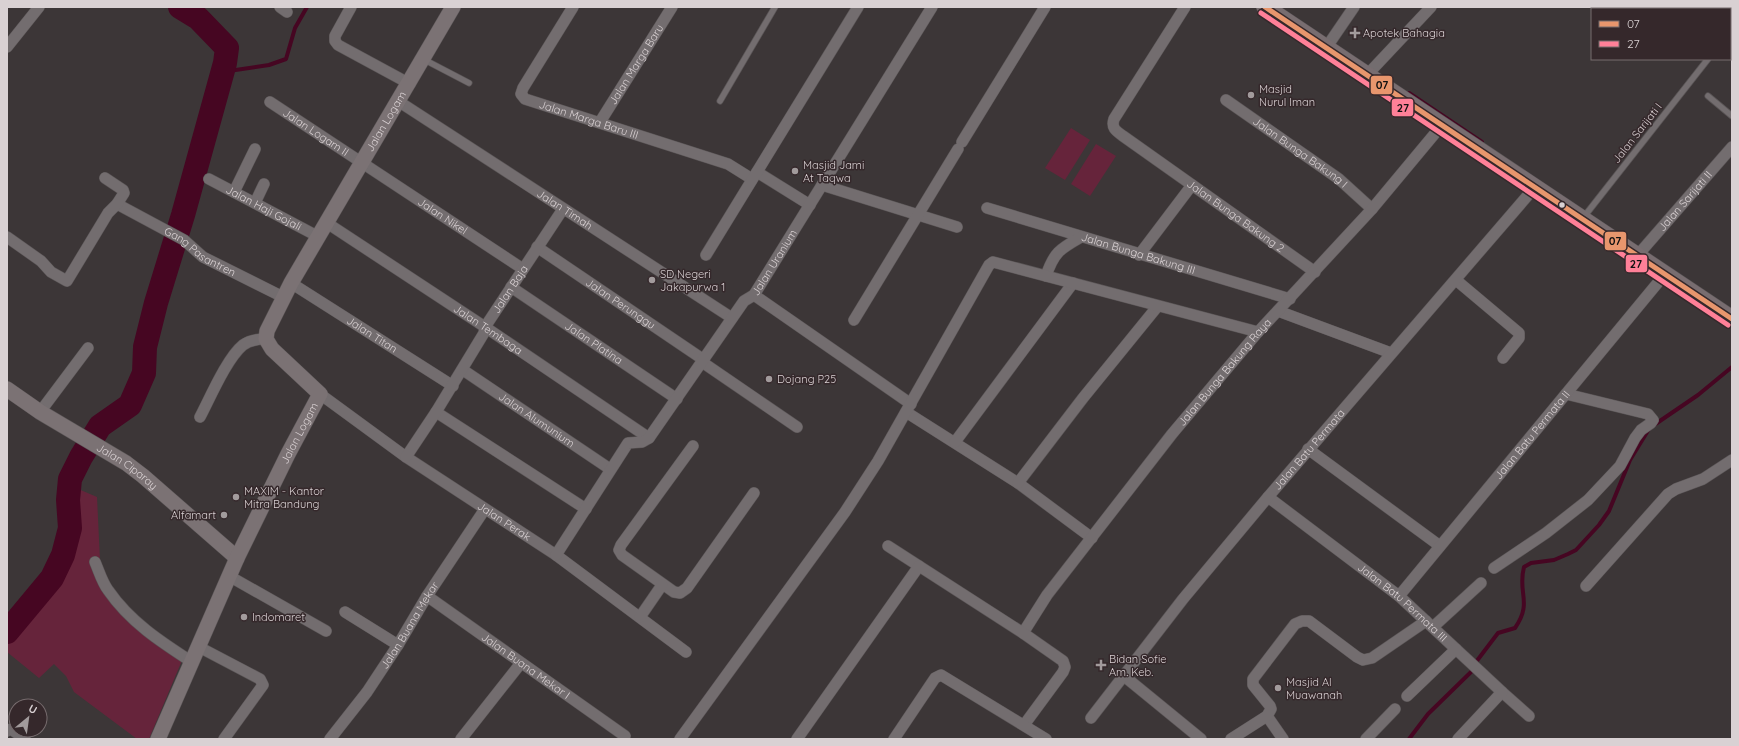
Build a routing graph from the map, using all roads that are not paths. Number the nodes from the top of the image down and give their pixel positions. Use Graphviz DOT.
graph roads {
  1 [pos="39,7"];
  2 [pos="351,7"];
  3 [pos="453,7"];
  4 [pos="573,7"];
  5 [pos="672,7"];
  6 [pos="775,7"];
  7 [pos="858,7"];
  8 [pos="932,7"];
  9 [pos="1045,7"];
  10 [pos="1185,7"];
  11 [pos="1354,7"];
  12 [pos="1431,7"];
  13 [pos="1267,8"];
  14 [pos="7,47"];
  15 [pos="1326,48"];
  16 [pos="423,59"];
  17 [pos="1707,60"];
  18 [pos="1367,75"];
  19 [pos="469,83"];
  20 [pos="410,84"];
  21 [pos="1708,96"];
  22 [pos="1226,100"];
  23 [pos="398,101"];
  24 [pos="720,101"];
  25 [pos="270,102"];
  26 [pos="1732,116"];
  27 [pos="600,122"];
  28 [pos="1442,126"];
  29 [pos="1732,147"];
  30 [pos="256,149"];
  31 [pos="362,163"];
  32 [pos="755,176"];
  33 [pos="104,178"];
  34 [pos="209,179"];
  35 [pos="264,184"];
  36 [pos="822,185"];
  37 [pos="1192,186"];
  38 [pos="1535,187"];
  39 [pos="234,192"];
  40 [pos="255,203"];
  41 [pos="117,204"];
  42 [pos="810,205"];
  43 [pos="987,208"];
  44 [pos="563,209"];
  45 [pos="1372,209"];
  46 [pos="918,215"];
  47 [pos="1582,219"];
  48 [pos="327,223"];
  49 [pos="957,227"];
  50 [pos="7,237"];
  51 [pos="1081,237"];
  52 [pos="318,238"];
  53 [pos="537,248"];
  54 [pos="1139,255"];
  55 [pos="706,256"];
  56 [pos="1638,256"];
  57 [pos="523,269"];
  58 [pos="1315,272"];
  59 [pos="1665,274"];
  60 [pos="1046,276"];
  61 [pos="1456,280"];
  62 [pos="291,283"];
  63 [pos="1073,283"];
  64 [pos="511,288"];
  65 [pos="754,295"];
  66 [pos="283,298"];
  67 [pos="1290,299"];
  68 [pos="1157,307"];
  69 [pos="1278,312"];
  70 [pos="732,318"];
  71 [pos="1732,319"];
  72 [pos="854,320"];
  73 [pos="485,327"];
  74 [pos="1258,332"];
  75 [pos="266,339"];
  76 [pos="88,348"];
  77 [pos="1391,353"];
  78 [pos="1503,358"];
  79 [pos="703,361"];
  80 [pos="463,370"];
  81 [pos="453,386"];
  82 [pos="7,389"];
  83 [pos="320,394"];
  84 [pos="1566,394"];
  85 [pos="676,399"];
  86 [pos="908,408"];
  87 [pos="40,412"];
  88 [pos="436,412"];
  89 [pos="200,417"];
  90 [pos="797,427"];
  91 [pos="637,430"];
  92 [pos="649,438"];
  93 [pos="954,442"];
  94 [pos="628,443"];
  95 [pos="693,446"];
  96 [pos="1308,449"];
  97 [pos="406,457"];
  98 [pos="1732,460"];
  99 [pos="610,469"];
  100 [pos="1018,483"];
  101 [pos="754,493"];
  102 [pos="1268,497"];
  103 [pos="485,509"];
  104 [pos="586,509"];
  105 [pos="1092,538"];
  106 [pos="888,546"];
  107 [pos="1440,546"];
  108 [pos="556,555"];
  109 [pos="237,558"];
  110 [pos="95,562"];
  111 [pos="919,566"];
  112 [pos="1494,568"];
  113 [pos="230,576"];
  114 [pos="1481,583"];
  115 [pos="662,585"];
  116 [pos="1586,586"];
  117 [pos="427,596"];
  118 [pos="1399,596"];
  119 [pos="345,612"];
  120 [pos="640,617"];
  121 [pos="1429,624"];
  122 [pos="326,631"];
  123 [pos="1023,633"];
  124 [pos="398,645"];
  125 [pos="199,647"];
  126 [pos="1456,649"];
  127 [pos="686,652"];
  128 [pos="192,662"];
  129 [pos="521,663"];
  130 [pos="1124,676"];
  131 [pos="1502,692"];
  132 [pos="1406,696"];
  133 [pos="1395,709"];
  134 [pos="1267,716"];
  135 [pos="1529,716"];
  136 [pos="1091,718"];
  137 [pos="1024,725"];
  138 [pos="7,731"];
  139 [pos="625,736"];
  140 [pos="25,739"];
  141 [pos="158,739"];
  142 [pos="224,739"];
  143 [pos="330,739"];
  144 [pos="461,739"];
  145 [pos="680,739"];
  146 [pos="797,739"];
  147 [pos="894,739"];
  148 [pos="1046,739"];
  149 [pos="1201,739"];
  150 [pos="1232,739"];
  151 [pos="1283,739"];
  152 [pos="1366,739"];
  153 [pos="1458,739"];
  1 -- 14 [label="street"];
  2 -- 20 [label="street"];
  3 -- 16 [label="street, Jalan Logam"];
  4 -- 27 [label="street, Jalan Marga Baru III"];
  5 -- 27 [label="street, Jalan Marga Baru"];
  6 -- 24 [label="lane"];
  7 -- 32 [label="street"];
  8 -- 36 [label="street, Jalan Uranium"];
  9 -- 46 [label="street"];
  10 -- 37 [label="street, Jalan Bunga Bakung 2"];
  11 -- 15 [label="street"];
  12 -- 18 [label="street"];
  13 -- 15 [label="main road"];
  15 -- 18 [label="main road"];
  16 -- 19 [label="lane"];
  16 -- 20 [label="street, Jalan Logam"];
  17 -- 47 [label="lane, Jalan Sarijati I"];
  18 -- 28 [label="main road"];
  20 -- 23 [label="street, Jalan Logam"];
  21 -- 26 [label="lane"];
  22 -- 45 [label="street, Jalan Bunga Bakung I"];
  23 -- 31 [label="street, Jalan Logam"];
  23 -- 44 [label="street, Jalan Timah"];
  25 -- 31 [label="street, Jalan Logam II"];
  27 -- 32 [label="street, Jalan Marga Baru III"];
  28 -- 38 [label="main road"];
  28 -- 45 [label="street, Jalan Bunga Bakung Raya"];
  29 -- 56 [label="street, Jalan Sarijati II"];
  30 -- 39 [label="street"];
  31 -- 48 [label="street, Jalan Logam"];
  31 -- 57 [label="street, Jalan Nikel"];
  32 -- 42 [label="street, Jalan Marga Baru III"];
  32 -- 55 [label="street"];
  33 -- 41 [label="street"];
  34 -- 39 [label="street, Jalan Haji Gojali"];
  35 -- 40 [label="street"];
  36 -- 42 [label="street, Jalan Uranium"];
  36 -- 46 [label="street"];
  37 -- 54 [label="street"];
  37 -- 58 [label="street, Jalan Bunga Bakung 2"];
  38 -- 47 [label="main road"];
  38 -- 61 [label="street, Jalan Batu Permata"];
  39 -- 40 [label="street, Jalan Haji Gojali"];
  40 -- 52 [label="street, Jalan Haji Gojali"];
  41 -- 50 [label="street"];
  41 -- 66 [label="street, Gang Pasantren"];
  42 -- 65 [label="street, Jalan Uranium"];
  43 -- 51 [label="street, Jalan Bunga Bakung III"];
  44 -- 53 [label="street, Jalan Baja"];
  44 -- 70 [label="street, Jalan Timah"];
  45 -- 58 [label="street, Jalan Bunga Bakung Raya"];
  46 -- 49 [label="street"];
  46 -- 72 [label="street"];
  47 -- 56 [label="main road"];
  48 -- 52 [label="street, Jalan Logam"];
  48 -- 73 [label="street, Jalan Tembaga"];
  51 -- 54 [label="street, Jalan Bunga Bakung III"];
  51 -- 60 [label="street"];
  52 -- 62 [label="street, Jalan Logam"];
  53 -- 57 [label="street, Jalan Baja"];
  53 -- 79 [label="street, Jalan Perunggu"];
  54 -- 67 [label="street, Jalan Bunga Bakung III"];
  56 -- 59 [label="main road"];
  57 -- 64 [label="street, Jalan Baja"];
  58 -- 67 [label="street, Jalan Bunga Bakung Raya"];
  59 -- 71 [label="main road"];
  59 -- 84 [label="street, Jalan Batu Permata II"];
  60 -- 63 [label="street"];
  60 -- 86 [label="street"];
  61 -- 77 [label="street, Jalan Batu Permata"];
  61 -- 78 [label="street"];
  62 -- 66 [label="street, Jalan Logam"];
  62 -- 81 [label="street, Jalan Titan"];
  63 -- 68 [label="street"];
  63 -- 93 [label="street"];
  64 -- 73 [label="street, Jalan Baja"];
  64 -- 85 [label="street, Jalan Platina"];
  65 -- 70 [label="street, Jalan Uranium"];
  65 -- 86 [label="street"];
  66 -- 75 [label="street, Jalan Logam"];
  67 -- 69 [label="street, Jalan Bunga Bakung Raya"];
  68 -- 74 [label="street"];
  68 -- 100 [label="street"];
  69 -- 74 [label="street, Jalan Bunga Bakung Raya"];
  69 -- 77 [label="street"];
  70 -- 79 [label="street, Jalan Uranium"];
  73 -- 80 [label="street, Jalan Baja"];
  73 -- 91 [label="street, Jalan Tembaga"];
  74 -- 105 [label="street, Jalan Bunga Bakung Raya"];
  75 -- 83 [label="street, Jalan Logam"];
  75 -- 89 [label="street"];
  76 -- 87 [label="street"];
  77 -- 96 [label="street, Jalan Batu Permata"];
  79 -- 85 [label="street, Jalan Uranium"];
  79 -- 90 [label="street, Jalan Perunggu"];
  80 -- 81 [label="street, Jalan Baja"];
  80 -- 99 [label="street, Jalan Alumunium"];
  81 -- 88 [label="street, Jalan Baja"];
  82 -- 87 [label="street, Jalan Ciparay"];
  83 -- 97 [label="street, Jalan Perak"];
  83 -- 109 [label="street, Jalan Logam"];
  84 -- 107 [label="street, Jalan Batu Permata II"];
  84 -- 112 [label="street"];
  85 -- 92 [label="street, Jalan Uranium"];
  86 -- 93 [label="street"];
  86 -- 145 [label="street"];
  87 -- 109 [label="street, Jalan Ciparay"];
  88 -- 97 [label="street, Jalan Baja"];
  88 -- 104 [label="street"];
  91 -- 92 [label="street, Jalan Tembaga"];
  91 -- 94 [label="street"];
  92 -- 94 [label="street"];
  93 -- 100 [label="street"];
  94 -- 99 [label="street"];
  95 -- 115 [label="street"];
  96 -- 102 [label="street, Jalan Batu Permata"];
  96 -- 107 [label="street"];
  97 -- 103 [label="street, Jalan Perak"];
  98 -- 116 [label="street"];
  99 -- 104 [label="street"];
  100 -- 105 [label="street"];
  101 -- 115 [label="street"];
  102 -- 118 [label="street, Jalan Batu Permata III"];
  102 -- 130 [label="street, Jalan Batu Permata"];
  103 -- 108 [label="street, Jalan Perak"];
  103 -- 117 [label="street, Jalan Buana Mekar"];
  104 -- 108 [label="street"];
  105 -- 123 [label="street, Jalan Bunga Bakung Raya"];
  106 -- 111 [label="street"];
  107 -- 118 [label="street, Jalan Batu Permata II"];
  108 -- 120 [label="street, Jalan Perak"];
  109 -- 113 [label="street, Jalan Logam"];
  110 -- 128 [label="street"];
  111 -- 123 [label="street"];
  111 -- 146 [label="street"];
  113 -- 122 [label="street"];
  113 -- 125 [label="street, Jalan Logam"];
  114 -- 121 [label="street"];
  115 -- 120 [label="street"];
  117 -- 124 [label="street, Jalan Buana Mekar"];
  117 -- 129 [label="street, Jalan Buana Mekar I"];
  118 -- 121 [label="street, Jalan Batu Permata III"];
  119 -- 124 [label="street"];
  120 -- 127 [label="street, Jalan Perak"];
  121 -- 126 [label="street, Jalan Batu Permata III"];
  121 -- 134 [label="street"];
  123 -- 137 [label="street"];
  124 -- 143 [label="street, Jalan Buana Mekar"];
  125 -- 128 [label="street, Jalan Logam"];
  125 -- 142 [label="street"];
  126 -- 131 [label="street, Jalan Batu Permata III"];
  126 -- 132 [label="street"];
  128 -- 141 [label="street, Jalan Logam"];
  129 -- 139 [label="street, Jalan Buana Mekar I"];
  129 -- 144 [label="street"];
  130 -- 136 [label="street, Jalan Batu Permata"];
  130 -- 149 [label="street"];
  131 -- 135 [label="street, Jalan Batu Permata III"];
  131 -- 153 [label="street"];
  133 -- 152 [label="street"];
  134 -- 150 [label="street"];
  134 -- 151 [label="street"];
  137 -- 147 [label="street"];
  137 -- 148 [label="street"];
  138 -- 140 [label="street"];
}
